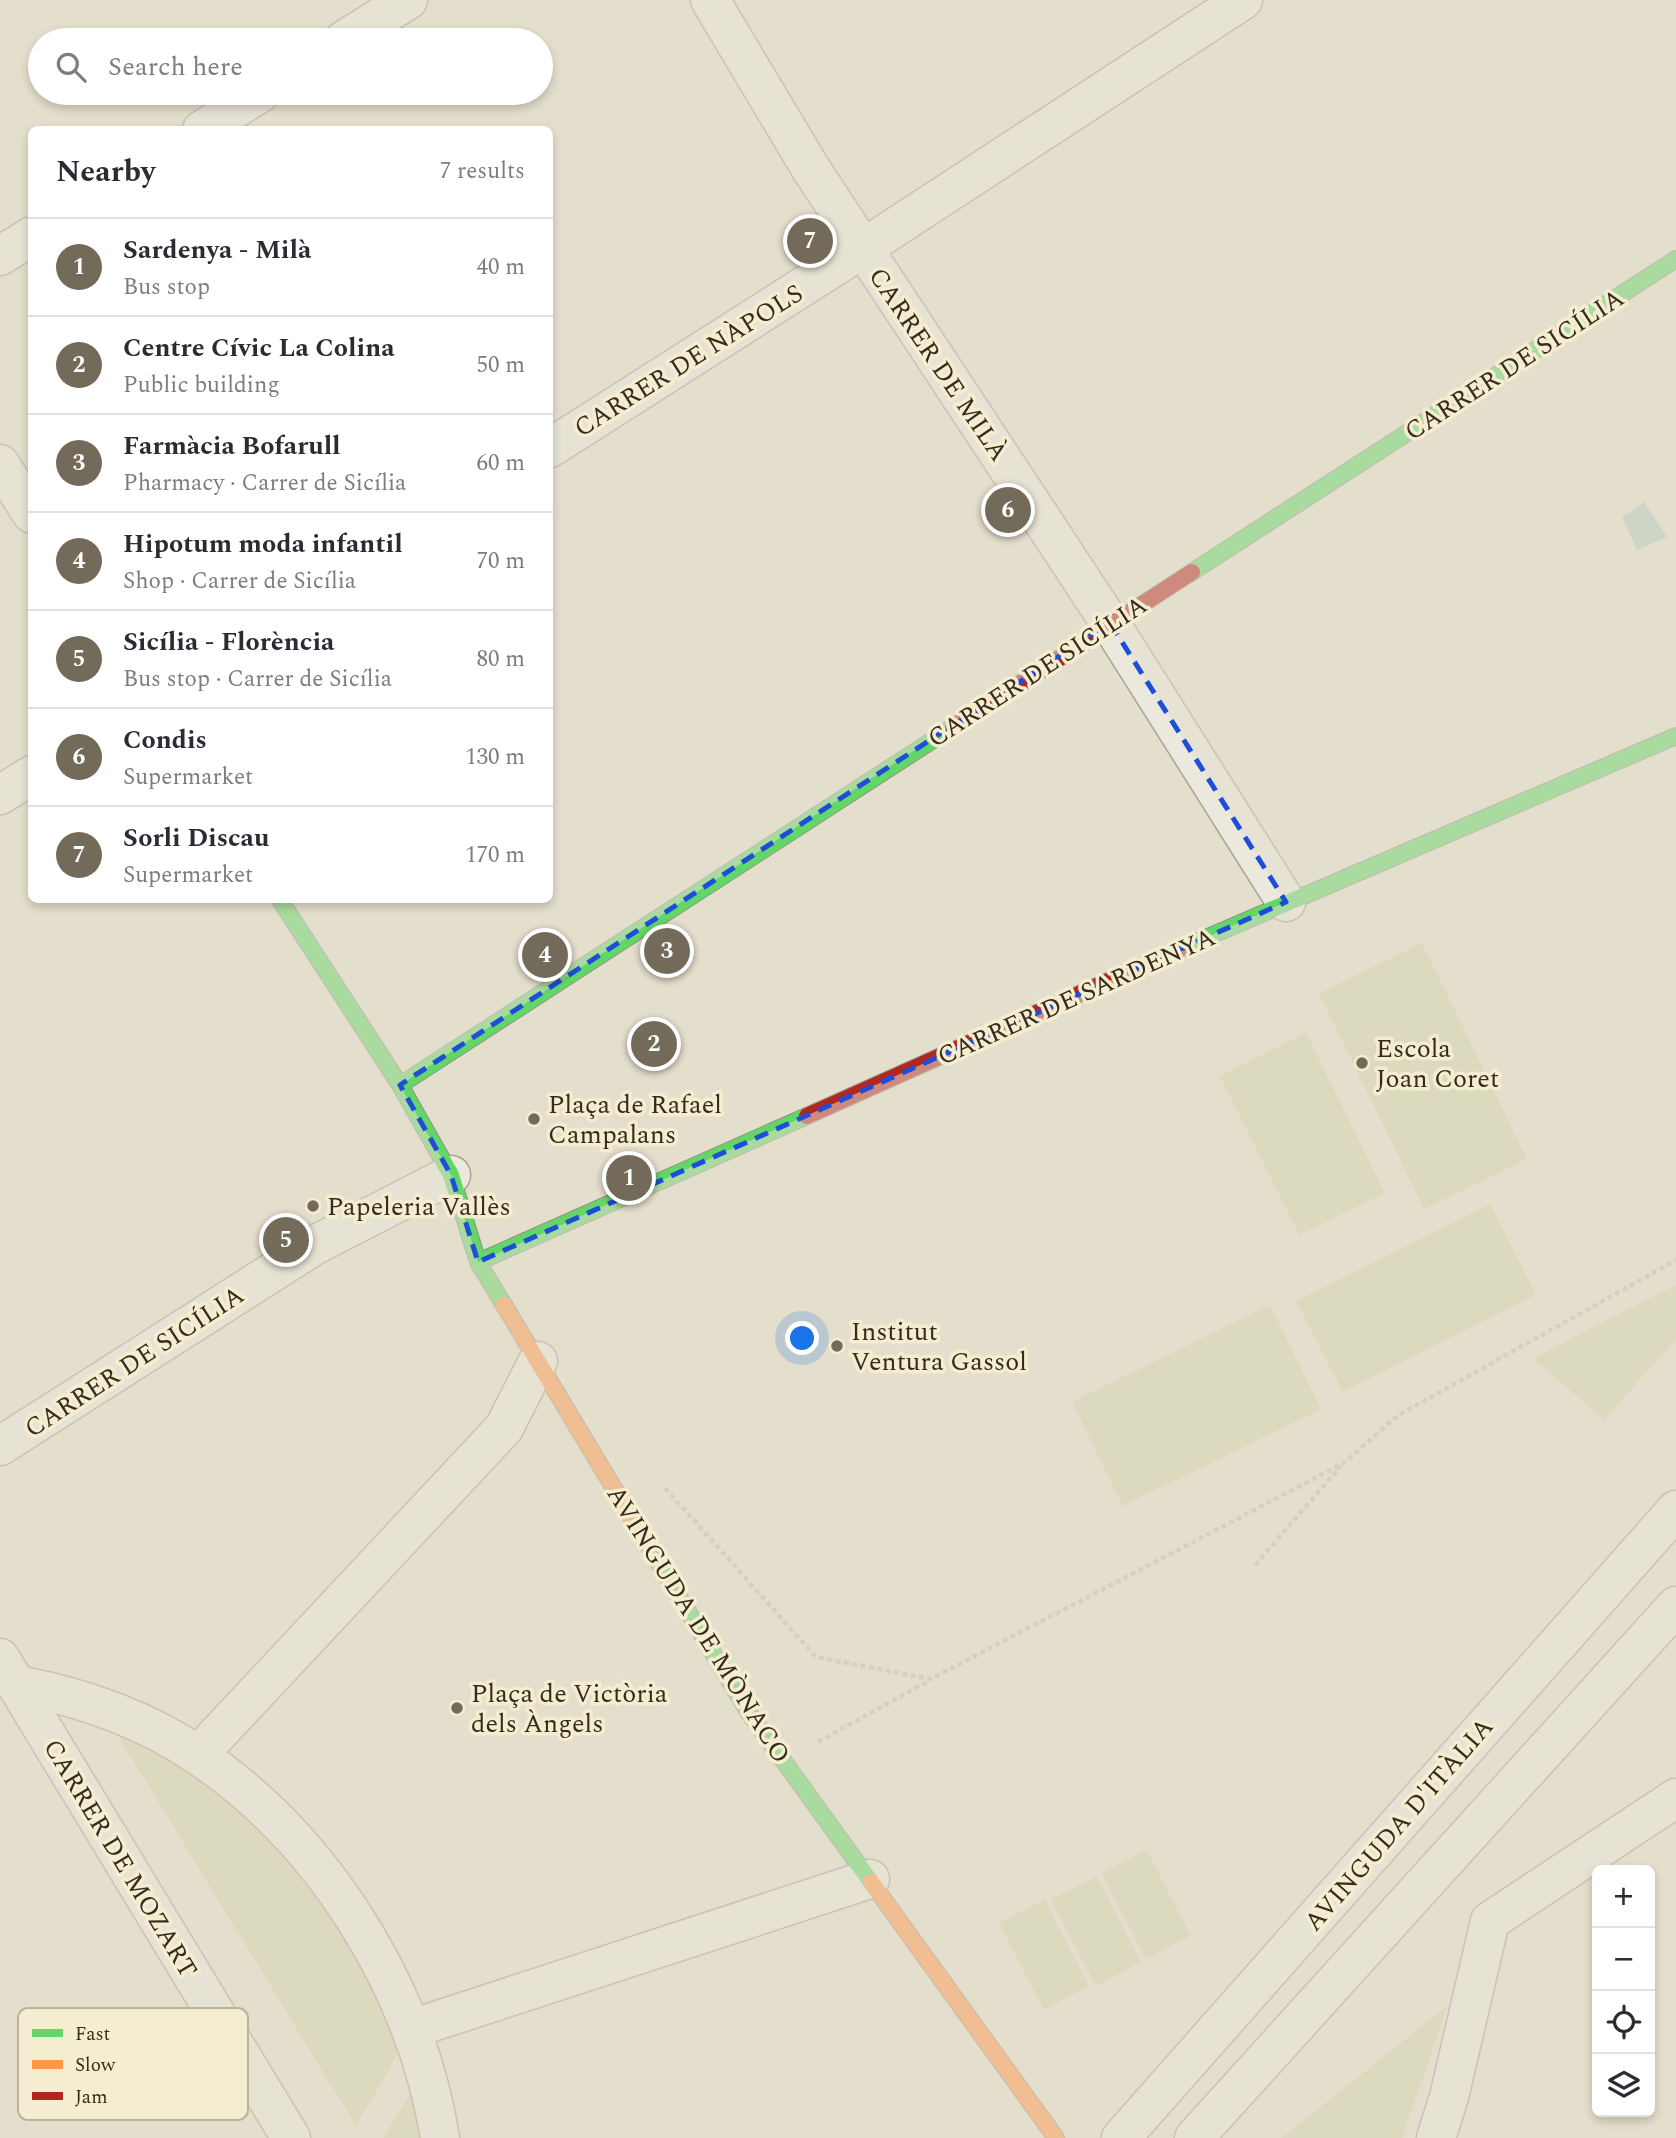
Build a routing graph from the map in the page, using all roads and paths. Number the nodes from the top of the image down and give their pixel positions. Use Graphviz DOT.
graph roads {
  1 [pos="408,0"];
  2 [pos="710,0"];
  3 [pos="1243,0"];
  4 [pos="363,28"];
  5 [pos="241,105"];
  6 [pos="208,126"];
  7 [pos="28,238"];
  8 [pos="862,249"];
  9 [pos="0,256"];
  10 [pos="1676,260"];
  11 [pos="553,446"];
  12 [pos="0,464"];
  13 [pos="28,508"];
  14 [pos="1110,623"];
  15 [pos="1676,736"];
  16 [pos="28,778"];
  17 [pos="0,795"];
  18 [pos="1286,902"];
  19 [pos="282,903"];
  20 [pos="400,1085"];
  21 [pos="452,1175"];
  22 [pos="1676,1260"];
  23 [pos="478,1262"];
  24 [pos="538,1361"];
  25 [pos="0,1446"];
  26 [pos="1344,1463"];
  27 [pos="657,1479"];
  28 [pos="1676,1510"];
  29 [pos="1255,1565"];
  30 [pos="1676,1606"];
  31 [pos="9,1672"];
  32 [pos="931,1679"];
  33 [pos="198,1755"];
  34 [pos="784,1761"];
  35 [pos="1676,1798"];
  36 [pos="870,1880"];
  37 [pos="212,2008"];
  38 [pos="411,2029"];
  39 [pos="248,2067"];
  40 [pos="291,2138"];
  41 [pos="440,2138"];
  42 [pos="1056,2138"];
  43 [pos="1121,2138"];
  44 [pos="1194,2138"];
  45 [pos="1436,2138"];
  1 -- 4 [label="street"];
  2 -- 8 [label="street, CARRER DE MILÀ"];
  3 -- 8 [label="street, CARRER DE NÀPOLS"];
  5 -- 6 [label="street"];
  7 -- 9 [label="street"];
  8 -- 11 [label="street, CARRER DE NÀPOLS"];
  8 -- 14 [label="street, CARRER DE MILÀ"];
  10 -- 14 [label="street, CARRER DE SICÍLIA"];
  12 -- 13 [label="street"];
  14 -- 18 [label="street, CARRER DE MILÀ"];
  14 -- 20 [label="street, CARRER DE SICÍLIA"];
  15 -- 18 [label="street, CARRER DE SARDENYA"];
  16 -- 17 [label="street"];
  18 -- 23 [label="street, CARRER DE SARDENYA"];
  19 -- 20 [label="street, AVINGUDA DE MÒNACO"];
  20 -- 21 [label="street, AVINGUDA DE MÒNACO"];
  21 -- 23 [label="street, AVINGUDA DE MÒNACO"];
  21 -- 25 [label="street, CARRER DE SICÍLIA"];
  22 -- 26 [label="path"];
  23 -- 24 [label="street, AVINGUDA DE MÒNACO"];
  24 -- 33 [label="street"];
  24 -- 34 [label="street, AVINGUDA DE MÒNACO"];
  26 -- 29 [label="path"];
  26 -- 32 [label="path"];
  27 -- 32 [label="path"];
  28 -- 43 [label="street, AVINGUDA D'ITÀLIA"];
  30 -- 44 [label="street"];
  31 -- 33 [label="street, CARRER DE MOZART"];
  31 -- 37 [label="street, CARRER DE MOZART"];
  32 -- 34 [label="path"];
  33 -- 38 [label="street, CARRER DE MOZART"];
  34 -- 36 [label="street, AVINGUDA DE MÒNACO"];
  35 -- 45 [label="street"];
  36 -- 38 [label="street"];
  36 -- 42 [label="street, AVINGUDA DE MÒNACO"];
  38 -- 41 [label="street, CARRER DE MOZART"];
  39 -- 40 [label="street, CARRER DE MOZART"];
}
